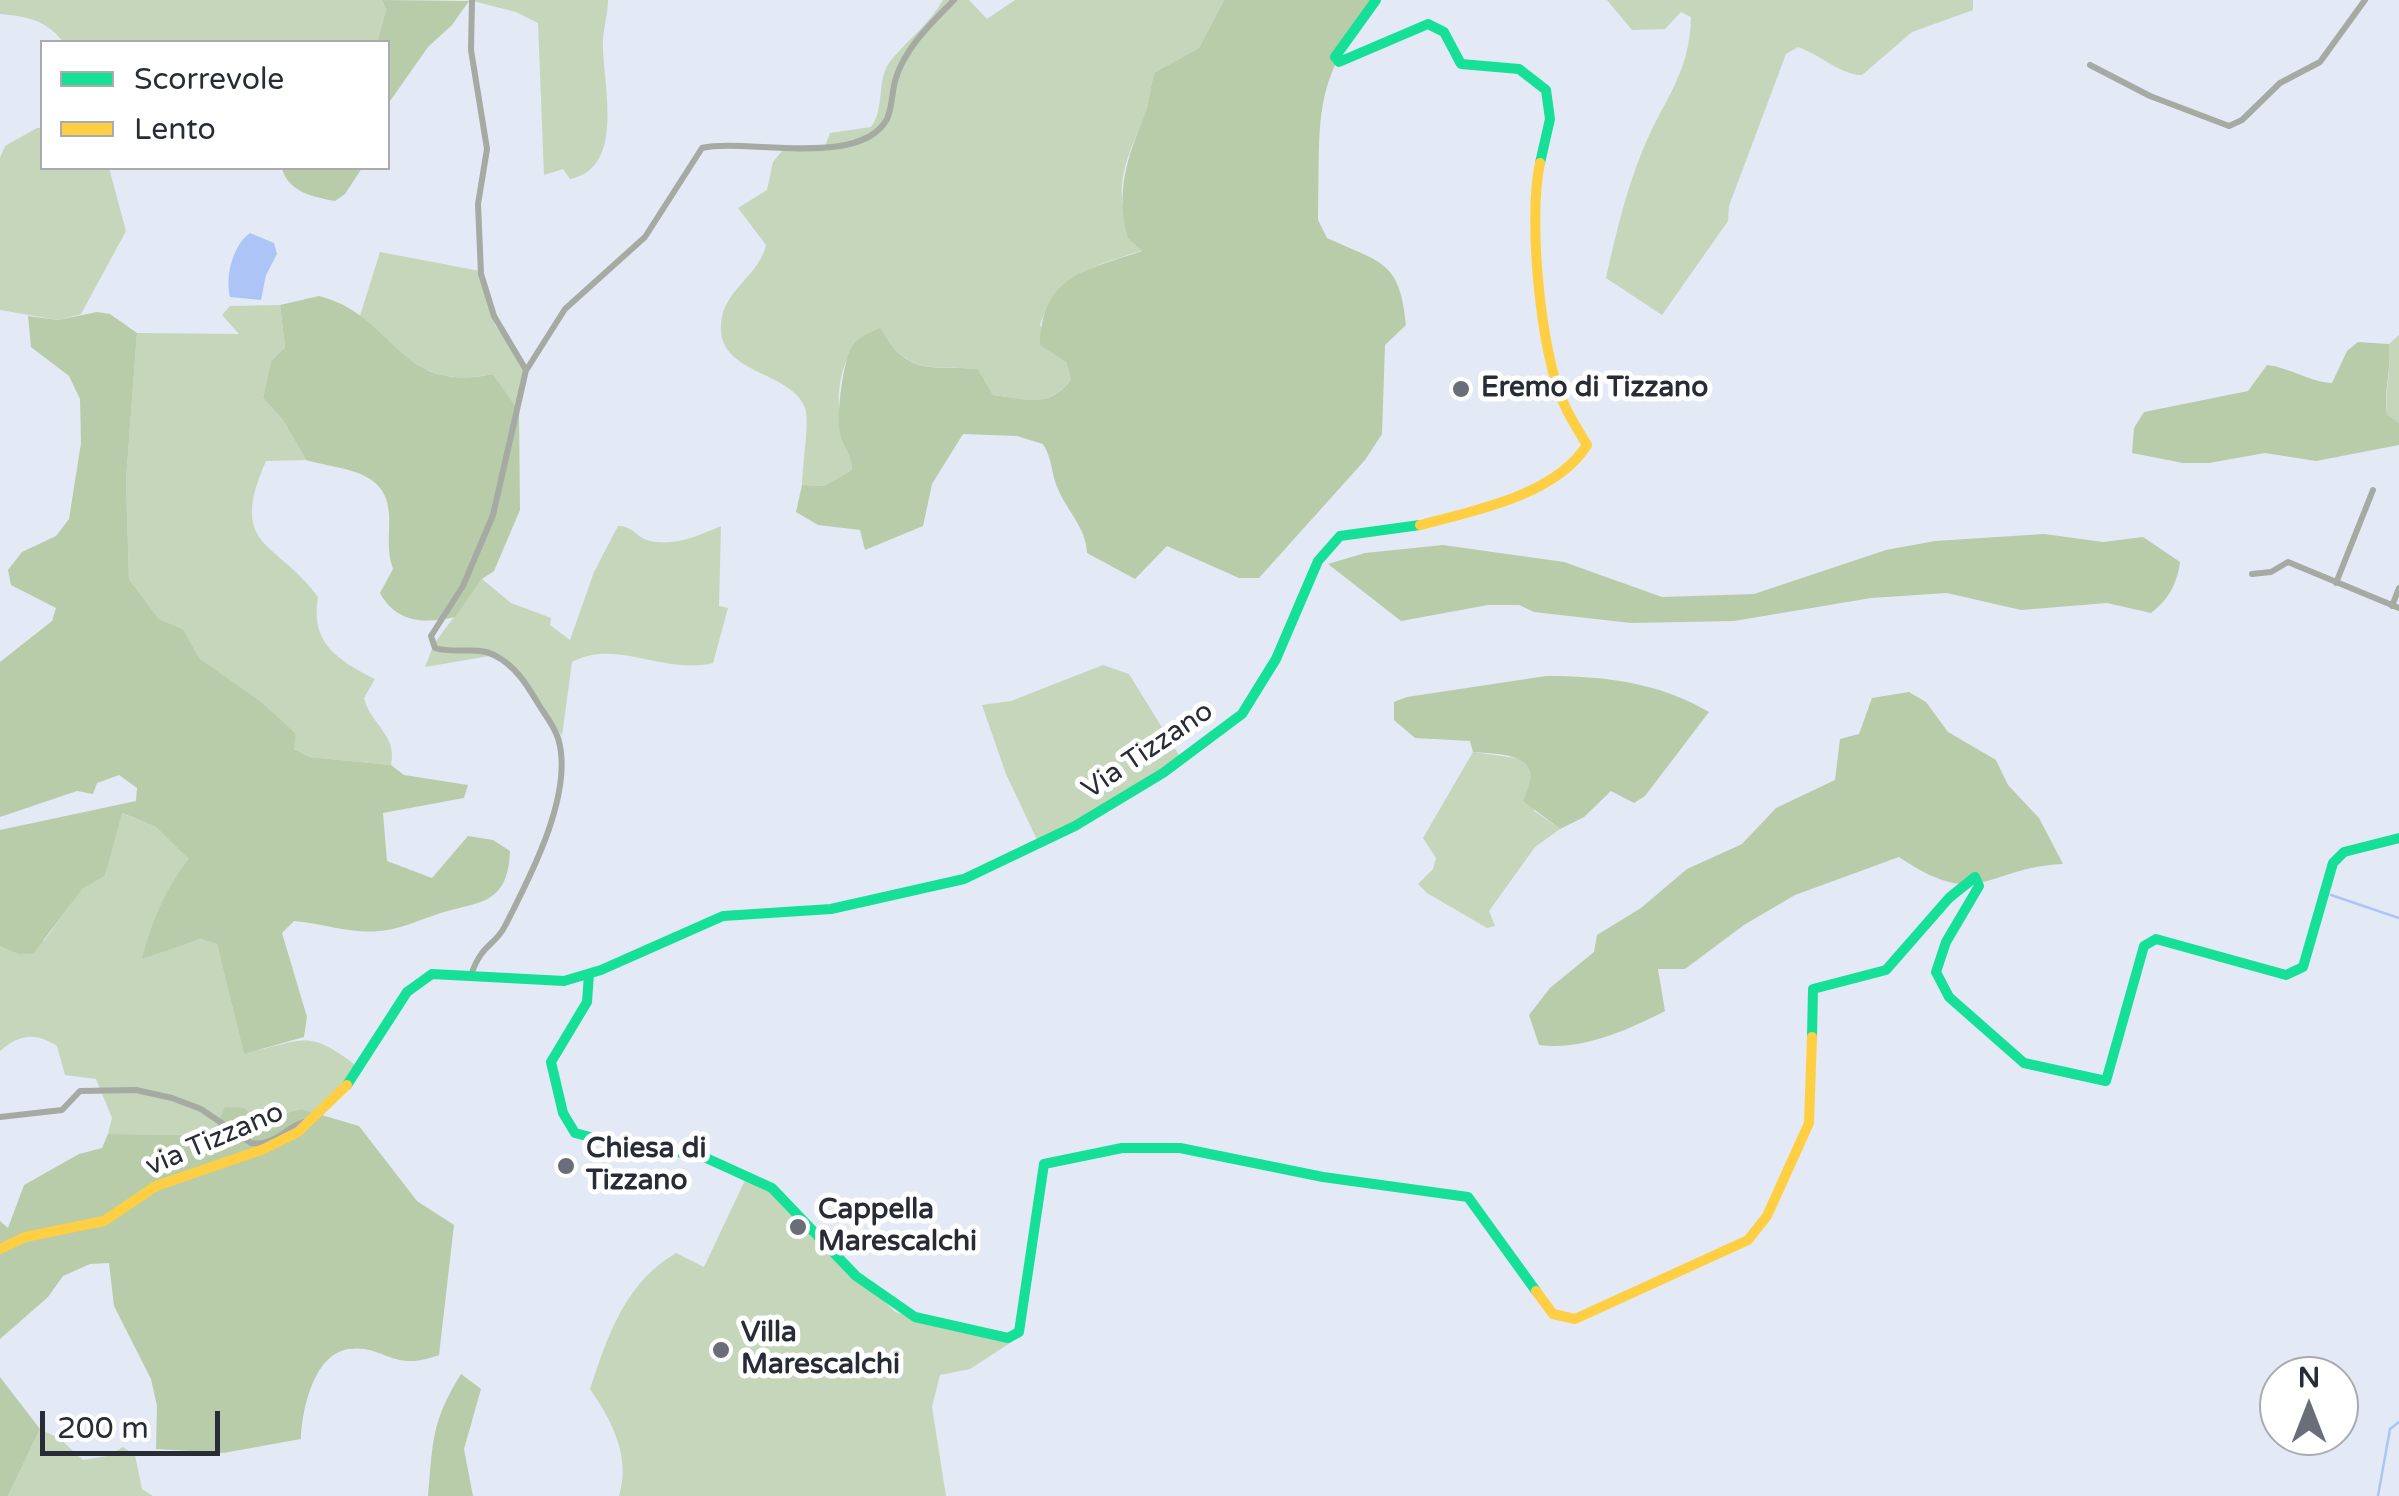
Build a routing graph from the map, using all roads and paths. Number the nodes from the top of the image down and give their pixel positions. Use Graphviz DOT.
graph roads {
  1 [pos="472,0"];
  2 [pos="954,0"];
  3 [pos="1376,0"];
  4 [pos="2365,0"];
  5 [pos="2090,65"];
  6 [pos="526,370"];
  7 [pos="2373,490"];
  8 [pos="2252,574"];
  9 [pos="2336,583"];
  10 [pos="2399,588"];
  11 [pos="2396,607"];
  12 [pos="2399,838"];
  13 [pos="590,974"];
  14 [pos="471,975"];
  15 [pos="0,1116"];
  16 [pos="310,1122"];
  17 [pos="0,1249"];
  1 -- 6 [label="street"];
  2 -- 6 [label="street"];
  3 -- 13 [label="street, Via Tizzano"];
  4 -- 5 [label="street"];
  6 -- 14 [label="street"];
  7 -- 9 [label="street"];
  8 -- 9 [label="street"];
  9 -- 11 [label="street"];
  10 -- 11 [label="street"];
  12 -- 13 [label="street"];
  13 -- 14 [label="street, Via Tizzano"];
  14 -- 16 [label="street, Via Tizzano"];
  15 -- 16 [label="street"];
  16 -- 17 [label="street, via Tizzano"];
}
